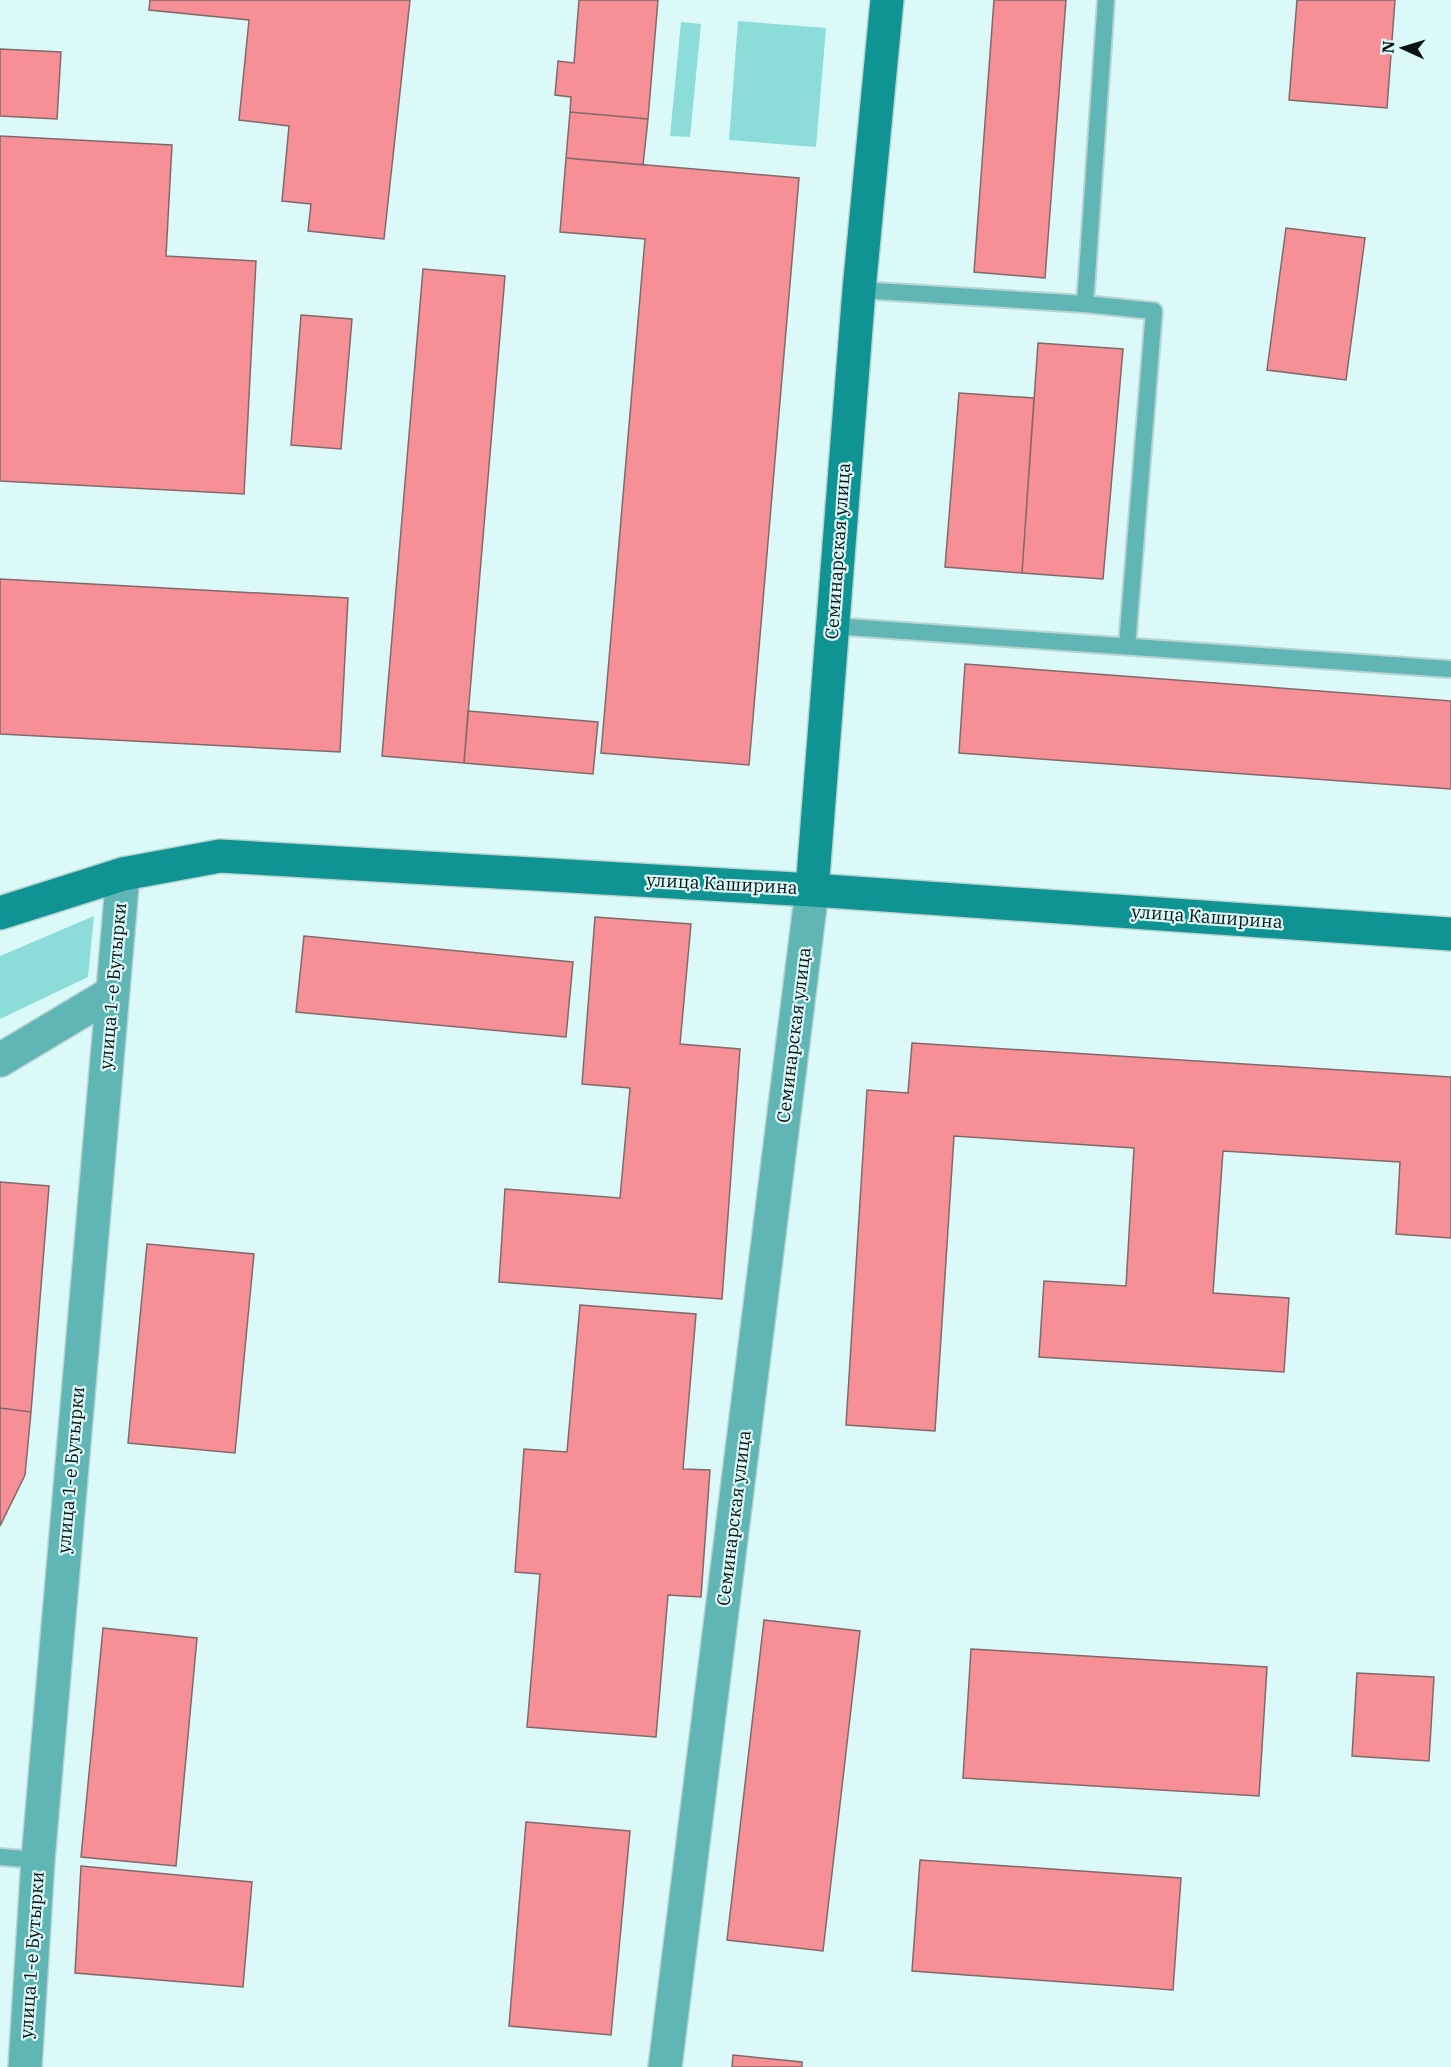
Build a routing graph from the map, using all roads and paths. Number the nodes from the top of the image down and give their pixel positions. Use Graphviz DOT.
graph roads {
  1 [pos="887,0"];
  2 [pos="1106,0"];
  3 [pos="859,290"];
  4 [pos="1085,304"];
  5 [pos="833,626"];
  6 [pos="1127,646"];
  7 [pos="1449,669"];
  8 [pos="123,874"];
  9 [pos="812,890"];
  10 [pos="0,914"];
  11 [pos="1451,934"];
  12 [pos="112,993"];
  13 [pos="0,1060"];
  14 [pos="0,1857"];
  15 [pos="38,1860"];
  16 [pos="25,2067"];
  17 [pos="665,2067"];
  1 -- 3 [label="main road, Семинарская улица"];
  2 -- 4 [label="lane"];
  3 -- 4 [label="lane"];
  3 -- 5 [label="main road, Семинарская улица"];
  4 -- 6 [label="lane"];
  5 -- 6 [label="lane"];
  5 -- 9 [label="main road, Семинарская улица"];
  6 -- 7 [label="lane"];
  8 -- 9 [label="main road, улица Каширина"];
  8 -- 10 [label="main road, улица Каширина"];
  8 -- 12 [label="street, улица 1-е Бутырки"];
  9 -- 11 [label="main road, улица Каширина"];
  9 -- 17 [label="street, Семинарская улица"];
  12 -- 13 [label="street"];
  12 -- 15 [label="street, улица 1-е Бутырки"];
  14 -- 15 [label="lane"];
  15 -- 16 [label="street, улица 1-е Бутырки"];
}
